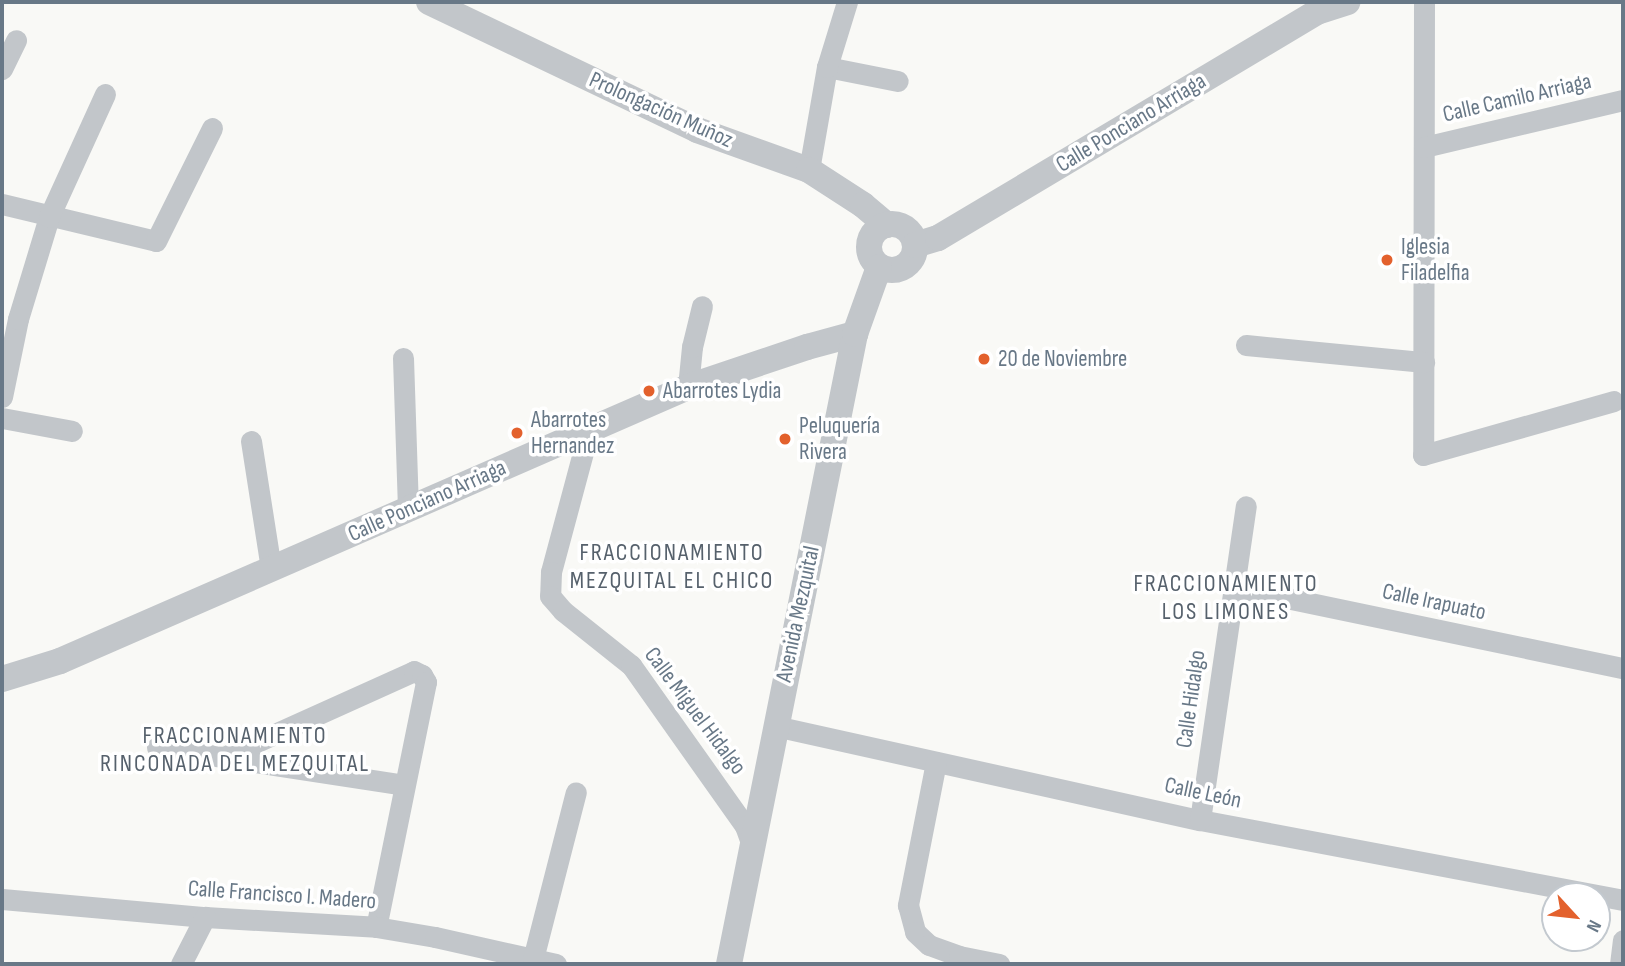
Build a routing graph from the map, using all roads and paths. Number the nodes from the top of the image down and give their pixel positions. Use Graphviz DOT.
graph roads {
  1 [pos="429,2"];
  2 [pos="847,2"];
  3 [pos="1347,2"];
  4 [pos="1424,2"];
  5 [pos="1311,7"];
  6 [pos="16,40"];
  7 [pos="827,67"];
  8 [pos="2,69"];
  9 [pos="898,81"];
  10 [pos="105,94"];
  11 [pos="1623,100"];
  12 [pos="212,128"];
  13 [pos="1424,147"];
  14 [pos="809,170"];
  15 [pos="2,204"];
  16 [pos="49,217"];
  17 [pos="887,225"];
  18 [pos="915,245"];
  19 [pos="879,267"];
  20 [pos="702,306"];
  21 [pos="855,334"];
  22 [pos="1246,345"];
  23 [pos="402,358"];
  24 [pos="1424,362"];
  25 [pos="688,387"];
  26 [pos="2,397"];
  27 [pos="1614,401"];
  28 [pos="2,418"];
  29 [pos="589,430"];
  30 [pos="72,431"];
  31 [pos="251,441"];
  32 [pos="1246,506"];
  33 [pos="408,509"];
  34 [pos="271,569"];
  35 [pos="1234,587"];
  36 [pos="1623,668"];
  37 [pos="2,679"];
  38 [pos="775,726"];
  39 [pos="157,747"];
  40 [pos="226,756"];
  41 [pos="936,762"];
  42 [pos="404,785"];
  43 [pos="576,792"];
  44 [pos="1200,820"];
  45 [pos="752,845"];
  46 [pos="1623,900"];
  47 [pos="4,905"];
  48 [pos="205,917"];
  49 [pos="376,927"];
  50 [pos="1623,940"];
  51 [pos="533,959"];
  52 [pos="181,964"];
  53 [pos="556,964"];
  54 [pos="729,964"];
  55 [pos="999,964"];
  56 [pos="1620,964"];
  1 -- 14 [label="street, Prolongación Muñoz"];
  2 -- 7 [label="street"];
  3 -- 5 [label="street, Calle Ponciano Arriaga"];
  4 -- 13 [label="street"];
  5 -- 18 [label="street, Calle Ponciano Arriaga"];
  6 -- 8 [label="street"];
  7 -- 9 [label="street"];
  7 -- 14 [label="street"];
  10 -- 16 [label="street"];
  11 -- 13 [label="street, Calle Camilo Arriaga"];
  12 -- 16 [label="street"];
  13 -- 24 [label="street"];
  14 -- 17 [label="street, Prolongación Muñoz"];
  15 -- 16 [label="street"];
  16 -- 26 [label="street"];
  17 -- 18 [label="street"];
  17 -- 19 [label="street"];
  18 -- 19 [label="street"];
  19 -- 21 [label="street, Avenida Mezquital"];
  20 -- 25 [label="street"];
  21 -- 25 [label="street, Calle Ponciano Arriaga"];
  21 -- 38 [label="street, Avenida Mezquital"];
  22 -- 24 [label="street"];
  23 -- 33 [label="street"];
  24 -- 27 [label="street"];
  25 -- 29 [label="street, Calle Ponciano Arriaga"];
  28 -- 30 [label="street"];
  29 -- 33 [label="street, Calle Ponciano Arriaga"];
  29 -- 45 [label="street, Calle Miguel Hidalgo"];
  31 -- 34 [label="street"];
  32 -- 35 [label="street, Calle Hidalgo"];
  33 -- 34 [label="street, Calle Ponciano Arriaga"];
  34 -- 37 [label="street, Calle Ponciano Arriaga"];
  35 -- 36 [label="street, Calle Irapuato"];
  35 -- 44 [label="street, Calle Hidalgo"];
  38 -- 41 [label="street, Calle León"];
  38 -- 45 [label="street, Avenida Mezquital"];
  39 -- 40 [label="street"];
  40 -- 42 [label="street"];
  40 -- 42 [label="street"];
  41 -- 44 [label="street, Calle León"];
  41 -- 55 [label="street"];
  42 -- 49 [label="street"];
  43 -- 51 [label="street"];
  44 -- 46 [label="street, Calle León"];
  45 -- 54 [label="street, Avenida Mezquital"];
  47 -- 48 [label="street, Calle Francisco I. Madero"];
  48 -- 49 [label="street, Calle Francisco I. Madero"];
  48 -- 52 [label="street"];
  49 -- 51 [label="street, Calle Francisco I. Madero"];
  50 -- 56 [label="street"];
  51 -- 53 [label="street, Calle Francisco I. Madero"];
}
